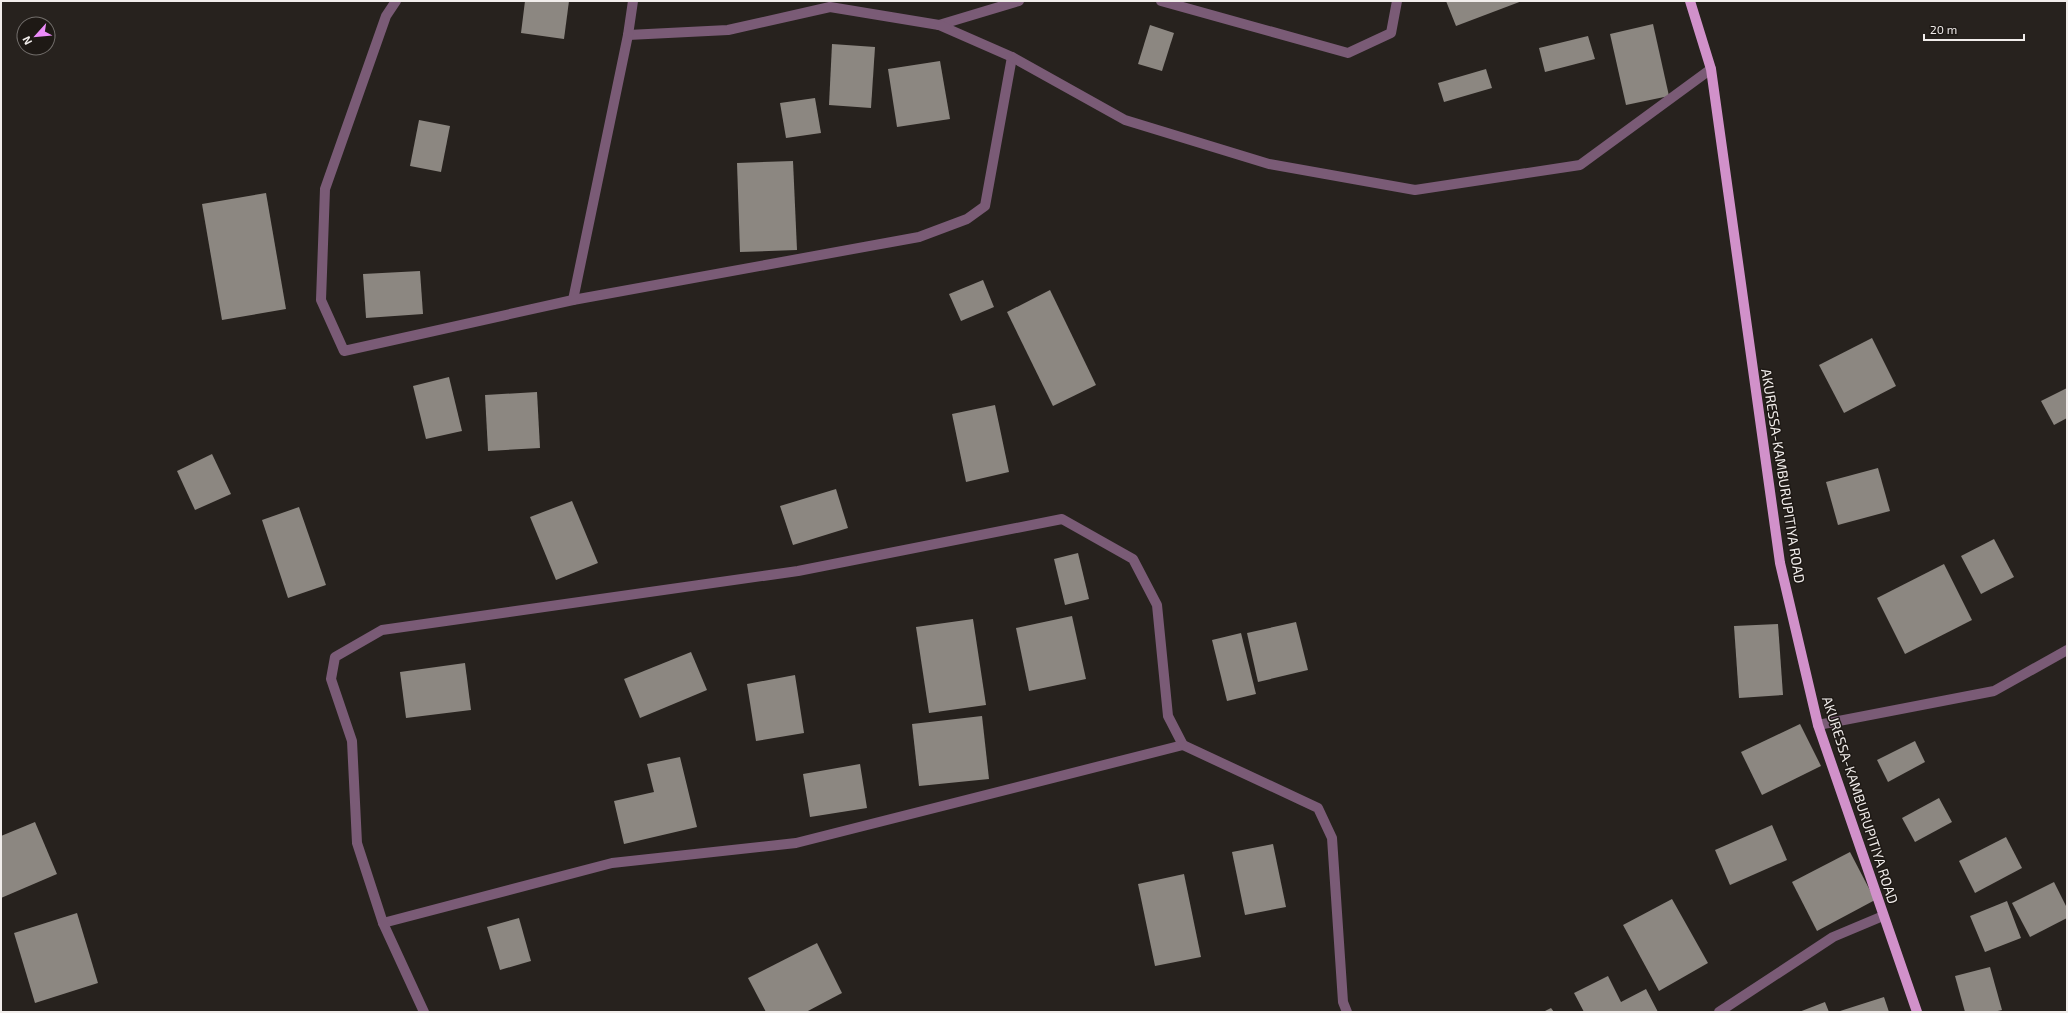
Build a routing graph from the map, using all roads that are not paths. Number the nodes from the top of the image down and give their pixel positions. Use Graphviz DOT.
graph roads {
  1 [pos="396,1"];
  2 [pos="633,1"];
  3 [pos="1019,1"];
  4 [pos="1161,1"];
  5 [pos="1397,1"];
  6 [pos="1690,1"];
  7 [pos="939,25"];
  8 [pos="628,35"];
  9 [pos="1012,57"];
  10 [pos="1711,69"];
  11 [pos="573,300"];
  12 [pos="2067,650"];
  13 [pos="1818,725"];
  14 [pos="1183,745"];
  15 [pos="1883,916"];
  16 [pos="382,923"];
  17 [pos="424,1012"];
  18 [pos="1347,1012"];
  19 [pos="1719,1012"];
  20 [pos="1917,1012"];
  1 -- 11 [label="street"];
  2 -- 8 [label="street"];
  3 -- 7 [label="street"];
  4 -- 5 [label="street"];
  6 -- 10 [label="main road, AKURESSA-KAMBURUPITIYA ROAD"];
  7 -- 8 [label="street"];
  7 -- 9 [label="street"];
  8 -- 11 [label="street"];
  9 -- 10 [label="street"];
  9 -- 11 [label="street"];
  10 -- 13 [label="main road, AKURESSA-KAMBURUPITIYA ROAD"];
  12 -- 13 [label="street"];
  13 -- 15 [label="main road, AKURESSA-KAMBURUPITIYA ROAD"];
  14 -- 16 [label="street"];
  14 -- 16 [label="street"];
  14 -- 18 [label="street"];
  15 -- 19 [label="street"];
  15 -- 20 [label="main road, AKURESSA-KAMBURUPITIYA ROAD"];
  16 -- 17 [label="street"];
}
